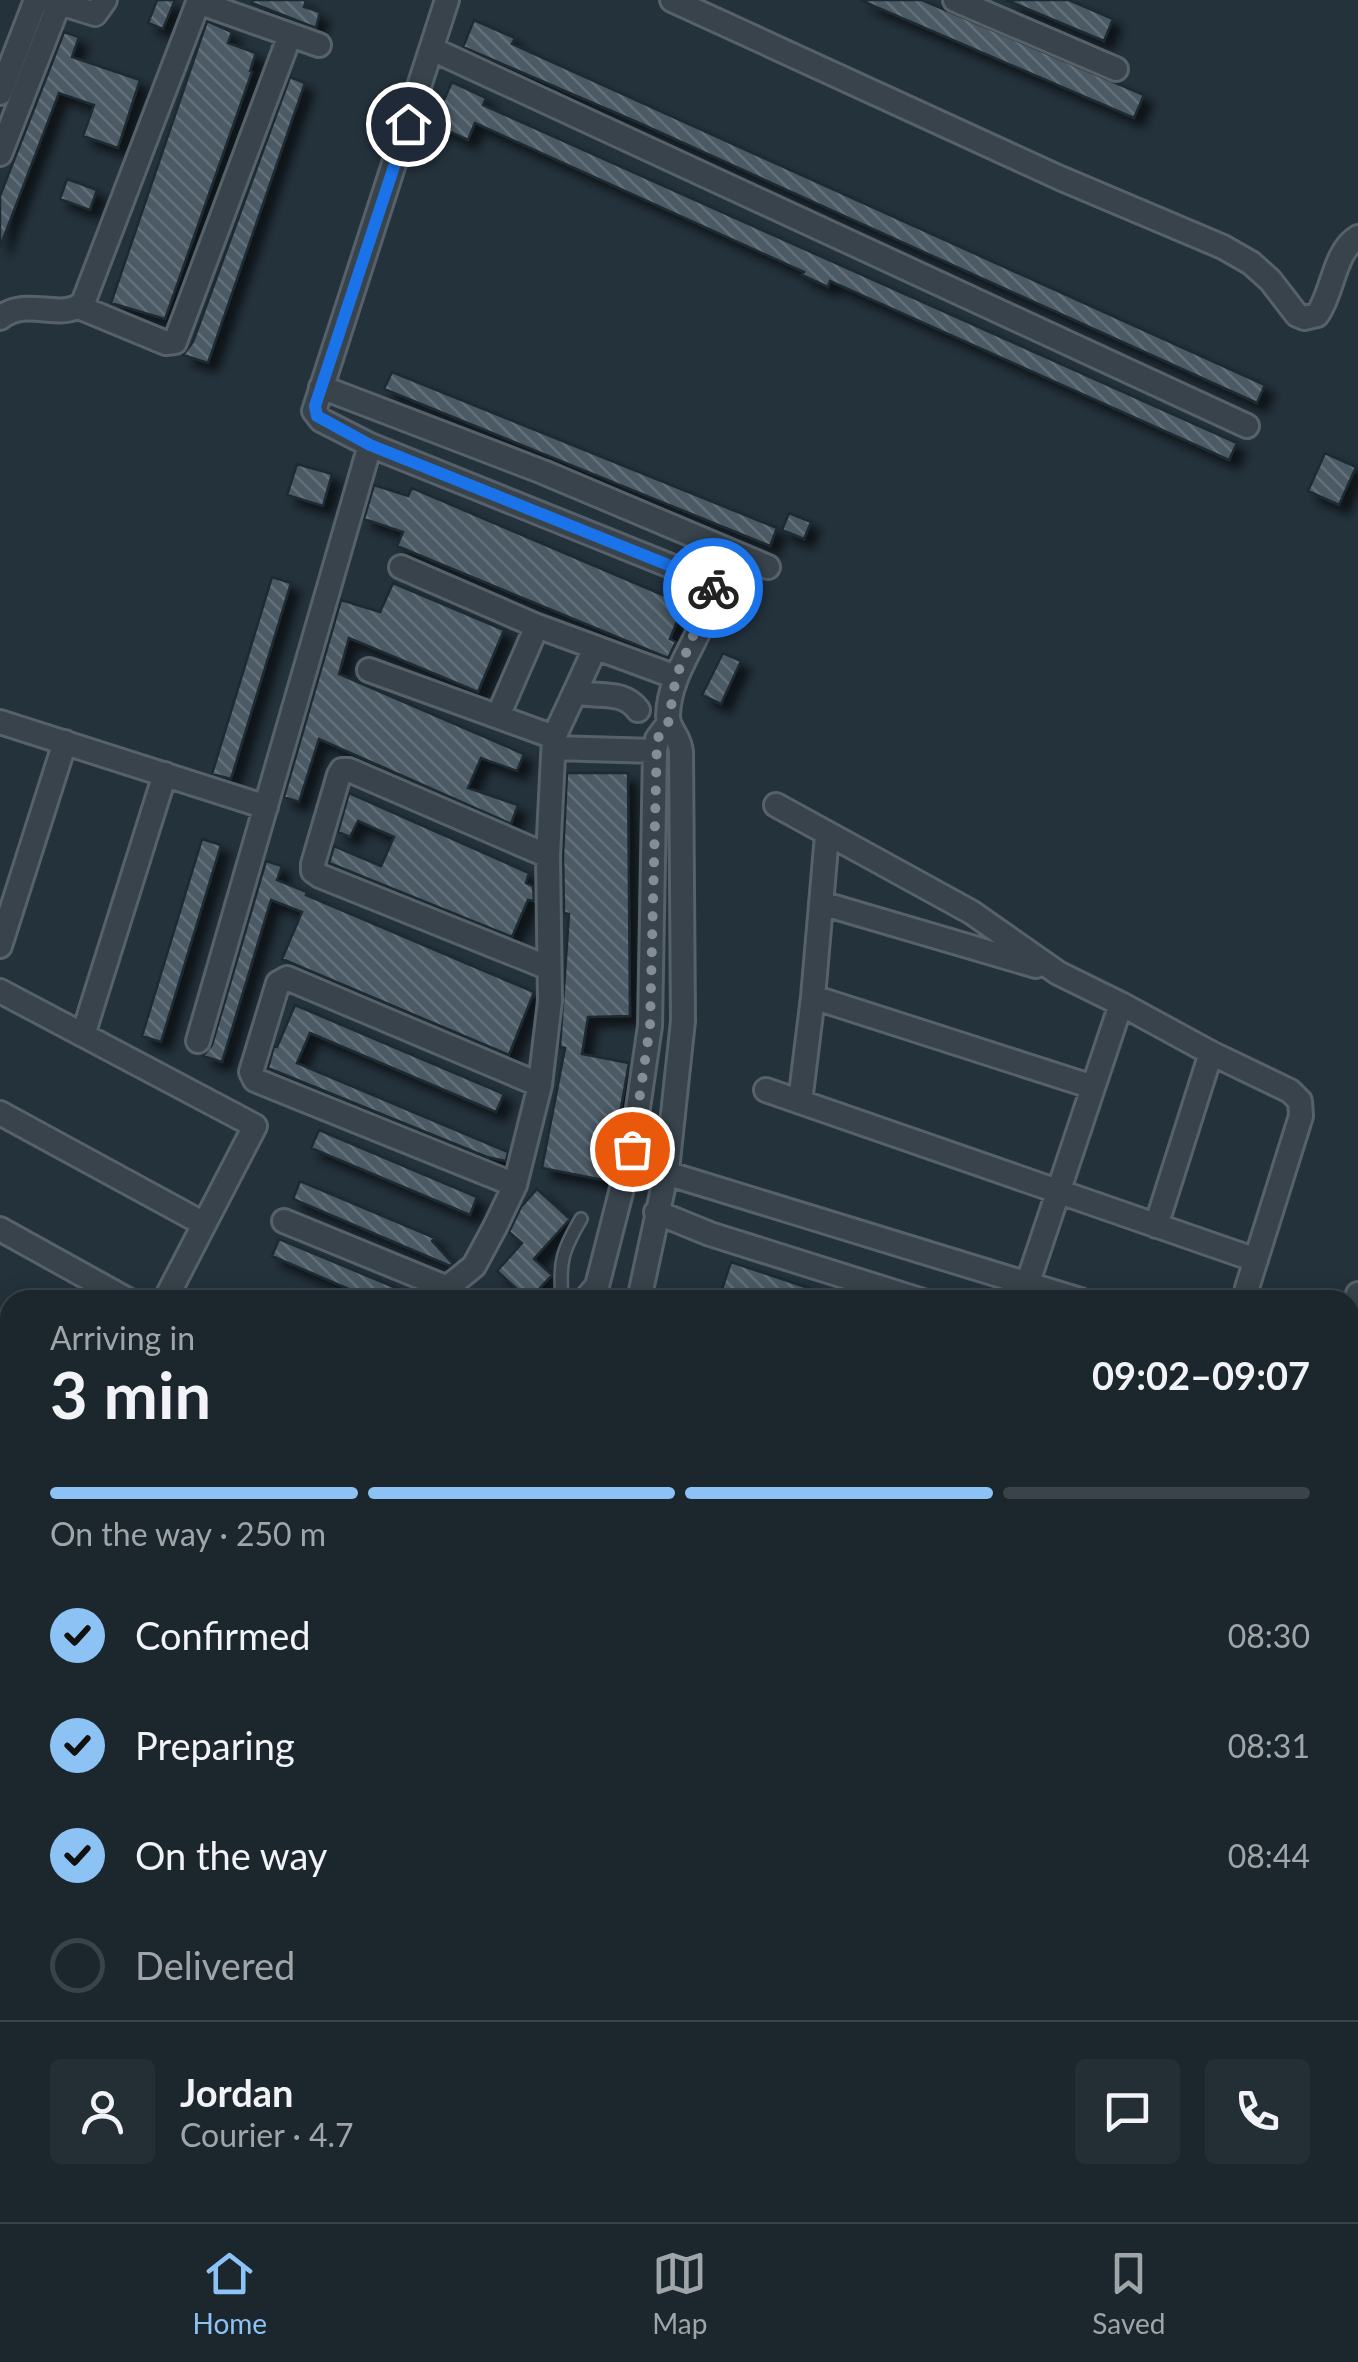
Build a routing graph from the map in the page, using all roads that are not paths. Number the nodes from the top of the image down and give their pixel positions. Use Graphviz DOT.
graph roads {
  1 [pos="105,0"];
  2 [pos="447,0"];
  3 [pos="672,0"];
  4 [pos="954,0"];
  5 [pos="48,1"];
  6 [pos="198,1"];
  7 [pos="290,34"];
  8 [pos="319,45"];
  9 [pos="432,49"];
  10 [pos="1116,69"];
  11 [pos="0,93"];
  12 [pos="0,154"];
  13 [pos="1358,236"];
  14 [pos="80,307"];
  15 [pos="0,318"];
  16 [pos="321,387"];
  17 [pos="1247,426"];
  18 [pos="370,445"];
  19 [pos="401,567"];
  20 [pos="768,567"];
  21 [pos="537,626"];
  22 [pos="594,648"];
  23 [pos="369,670"];
  24 [pos="676,677"];
  25 [pos="585,695"];
  26 [pos="498,716"];
  27 [pos="668,718"];
  28 [pos="0,722"];
  29 [pos="64,742"];
  30 [pos="554,743"];
  31 [pos="656,751"];
  32 [pos="165,774"];
  33 [pos="776,805"];
  34 [pos="266,807"];
  35 [pos="827,835"];
  36 [pos="548,856"];
  37 [pos="821,903"];
  38 [pos="0,946"];
  39 [pos="549,968"];
  40 [pos="1058,973"];
  41 [pos="0,991"];
  42 [pos="813,997"];
  43 [pos="1121,1004"];
  44 [pos="83,1036"];
  45 [pos="198,1041"];
  46 [pos="1210,1054"];
  47 [pos="540,1085"];
  48 [pos="1093,1087"];
  49 [pos="766,1090"];
  50 [pos="800,1102"];
  51 [pos="0,1113"];
  52 [pos="666,1173"];
  53 [pos="514,1185"];
  54 [pos="1058,1193"];
  55 [pos="656,1212"];
  56 [pos="582,1219"];
  57 [pos="284,1221"];
  58 [pos="204,1224"];
  59 [pos="1156,1226"];
  60 [pos="0,1229"];
  61 [pos="1256,1260"];
  62 [pos="1247,1288"];
  63 [pos="110,1290"];
  64 [pos="170,1290"];
  65 [pos="430,1290"];
  66 [pos="443,1290"];
  67 [pos="561,1290"];
  68 [pos="594,1290"];
  69 [pos="641,1290"];
  70 [pos="888,1290"];
  71 [pos="1021,1290"];
  72 [pos="1024,1290"];
  1 -- 5 [label="street"];
  2 -- 9 [label="street"];
  3 -- 13 [label="street"];
  4 -- 10 [label="street"];
  5 -- 11 [label="street"];
  5 -- 12 [label="street"];
  6 -- 7 [label="street"];
  6 -- 14 [label="street"];
  7 -- 8 [label="street"];
  7 -- 14 [label="street"];
  9 -- 16 [label="street"];
  9 -- 17 [label="street"];
  14 -- 15 [label="street"];
  16 -- 18 [label="street"];
  16 -- 20 [label="street"];
  18 -- 24 [label="street"];
  18 -- 34 [label="street"];
  19 -- 21 [label="street"];
  21 -- 22 [label="street"];
  21 -- 26 [label="street"];
  22 -- 24 [label="street"];
  22 -- 25 [label="street"];
  23 -- 26 [label="street"];
  24 -- 27 [label="street"];
  25 -- 27 [label="street"];
  25 -- 30 [label="street"];
  26 -- 30 [label="street"];
  27 -- 31 [label="street"];
  27 -- 52 [label="street"];
  28 -- 29 [label="street"];
  29 -- 32 [label="street"];
  29 -- 38 [label="street"];
  30 -- 31 [label="street"];
  30 -- 36 [label="street"];
  31 -- 68 [label="street"];
  32 -- 34 [label="street"];
  32 -- 44 [label="street"];
  33 -- 35 [label="street"];
  34 -- 45 [label="street"];
  35 -- 37 [label="street"];
  35 -- 40 [label="street"];
  36 -- 39 [label="street"];
  36 -- 39 [label="street"];
  37 -- 40 [label="street"];
  37 -- 42 [label="street"];
  39 -- 47 [label="street"];
  40 -- 43 [label="street"];
  41 -- 44 [label="street"];
  42 -- 48 [label="street"];
  42 -- 50 [label="street"];
  43 -- 46 [label="street"];
  43 -- 48 [label="street"];
  44 -- 58 [label="street"];
  46 -- 59 [label="street"];
  46 -- 61 [label="street"];
  47 -- 53 [label="street"];
  47 -- 53 [label="street"];
  48 -- 54 [label="street"];
  49 -- 50 [label="street"];
  50 -- 54 [label="street"];
  51 -- 58 [label="street"];
  52 -- 55 [label="street"];
  52 -- 71 [label="street"];
  53 -- 66 [label="street"];
  54 -- 59 [label="street"];
  54 -- 72 [label="street"];
  55 -- 69 [label="street"];
  55 -- 70 [label="street"];
  56 -- 67 [label="lane"];
  57 -- 65 [label="street"];
  58 -- 64 [label="street"];
  59 -- 61 [label="street"];
  60 -- 63 [label="street"];
  61 -- 62 [label="street"];
}
